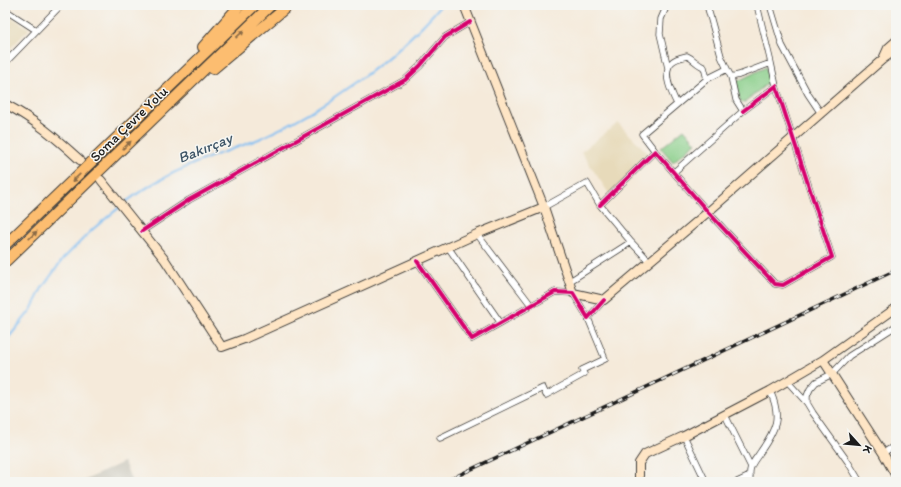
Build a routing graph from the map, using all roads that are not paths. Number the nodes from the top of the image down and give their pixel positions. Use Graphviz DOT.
graph roads {
  1 [pos="61,5"];
  2 [pos="240,5"];
  3 [pos="255,5"];
  4 [pos="271,5"];
  5 [pos="289,5"];
  6 [pos="464,5"];
  7 [pos="667,5"];
  8 [pos="708,5"];
  9 [pos="757,5"];
  10 [pos="770,5"];
  11 [pos="5,10"];
  12 [pos="469,19"];
  13 [pos="36,30"];
  14 [pos="896,41"];
  15 [pos="896,50"];
  16 [pos="883,59"];
  17 [pos="5,63"];
  18 [pos="770,63"];
  19 [pos="668,69"];
  20 [pos="727,69"];
  21 [pos="731,77"];
  22 [pos="707,79"];
  23 [pos="776,86"];
  24 [pos="5,104"];
  25 [pos="153,104"];
  26 [pos="677,104"];
  27 [pos="162,111"];
  28 [pos="743,111"];
  29 [pos="820,112"];
  30 [pos="792,137"];
  31 [pos="655,151"];
  32 [pos="80,160"];
  33 [pos="674,172"];
  34 [pos="104,184"];
  35 [pos="600,205"];
  36 [pos="544,207"];
  37 [pos="708,212"];
  38 [pos="142,231"];
  39 [pos="477,234"];
  40 [pos="631,242"];
  41 [pos="5,245"];
  42 [pos="448,247"];
  43 [pos="418,261"];
  44 [pos="649,261"];
  45 [pos="5,262"];
  46 [pos="570,281"];
  47 [pos="573,293"];
  48 [pos="604,300"];
  49 [pos="531,305"];
  50 [pos="895,312"];
  51 [pos="588,318"];
  52 [pos="500,322"];
  53 [pos="896,326"];
  54 [pos="822,360"];
  55 [pos="832,374"];
  56 [pos="787,381"];
  57 [pos="770,391"];
  58 [pos="807,403"];
  59 [pos="725,415"];
  60 [pos="684,436"];
  61 [pos="440,438"];
  62 [pos="896,445"];
  63 [pos="883,453"];
  64 [pos="751,467"];
  65 [pos="896,476"];
  66 [pos="750,479"];
  67 [pos="639,482"];
  68 [pos="706,482"];
  69 [pos="737,482"];
  70 [pos="860,482"];
  1 -- 13 [label="street"];
  2 -- 25 [label="highway"];
  3 -- 25 [label="highway, Soma Çevre Yolu"];
  27 -- 4 [label="highway, Soma Çevre Yolu, one-way"];
  5 -- 27 [label="highway"];
  6 -- 12 [label="main road"];
  7 -- 19 [label="street"];
  8 -- 20 [label="street"];
  9 -- 18 [label="street"];
  10 -- 29 [label="street"];
  11 -- 13 [label="street"];
  12 -- 36 [label="main road"];
  12 -- 38 [label="street"];
  13 -- 17 [label="street"];
  14 -- 16 [label="main road"];
  15 -- 16 [label="main road"];
  16 -- 29 [label="main road"];
  18 -- 21 [label="street"];
  18 -- 23 [label="street"];
  19 -- 22 [label="street"];
  19 -- 26 [label="street"];
  20 -- 21 [label="street"];
  20 -- 22 [label="street"];
  21 -- 28 [label="street"];
  22 -- 26 [label="street"];
  23 -- 28 [label="street"];
  23 -- 30 [label="street"];
  24 -- 32 [label="main road"];
  25 -- 41 [label="highway, Soma Çevre Yolu, one-way"];
  26 -- 31 [label="street"];
  45 -- 27 [label="highway, Soma Çevre Yolu, one-way"];
  28 -- 33 [label="street"];
  29 -- 30 [label="main road"];
  30 -- 37 [label="main road"];
  30 -- 37 [label="street"];
  31 -- 33 [label="street"];
  31 -- 35 [label="street"];
  33 -- 37 [label="street"];
  34 -- 38 [label="main road"];
  35 -- 36 [label="street"];
  35 -- 40 [label="street"];
  36 -- 39 [label="main road"];
  36 -- 46 [label="main road"];
  37 -- 44 [label="main road"];
  38 -- 43 [label="main road"];
  39 -- 42 [label="main road"];
  39 -- 49 [label="street"];
  40 -- 44 [label="street"];
  40 -- 46 [label="street"];
  42 -- 43 [label="main road"];
  42 -- 52 [label="street"];
  43 -- 52 [label="street"];
  44 -- 48 [label="main road"];
  46 -- 47 [label="main road"];
  47 -- 48 [label="main road"];
  47 -- 49 [label="street"];
  47 -- 51 [label="street"];
  48 -- 51 [label="street"];
  49 -- 52 [label="street"];
  50 -- 54 [label="main road"];
  51 -- 61 [label="street"];
  53 -- 55 [label="street"];
  54 -- 55 [label="main road"];
  54 -- 56 [label="main road"];
  55 -- 58 [label="street"];
  55 -- 63 [label="main road"];
  56 -- 57 [label="main road"];
  56 -- 58 [label="street"];
  57 -- 59 [label="main road"];
  57 -- 64 [label="street"];
  58 -- 70 [label="street"];
  59 -- 60 [label="main road"];
  59 -- 64 [label="street"];
  60 -- 67 [label="main road"];
  60 -- 68 [label="street"];
  62 -- 63 [label="street"];
  63 -- 65 [label="main road"];
  64 -- 66 [label="street"];
  66 -- 69 [label="street"];
}
